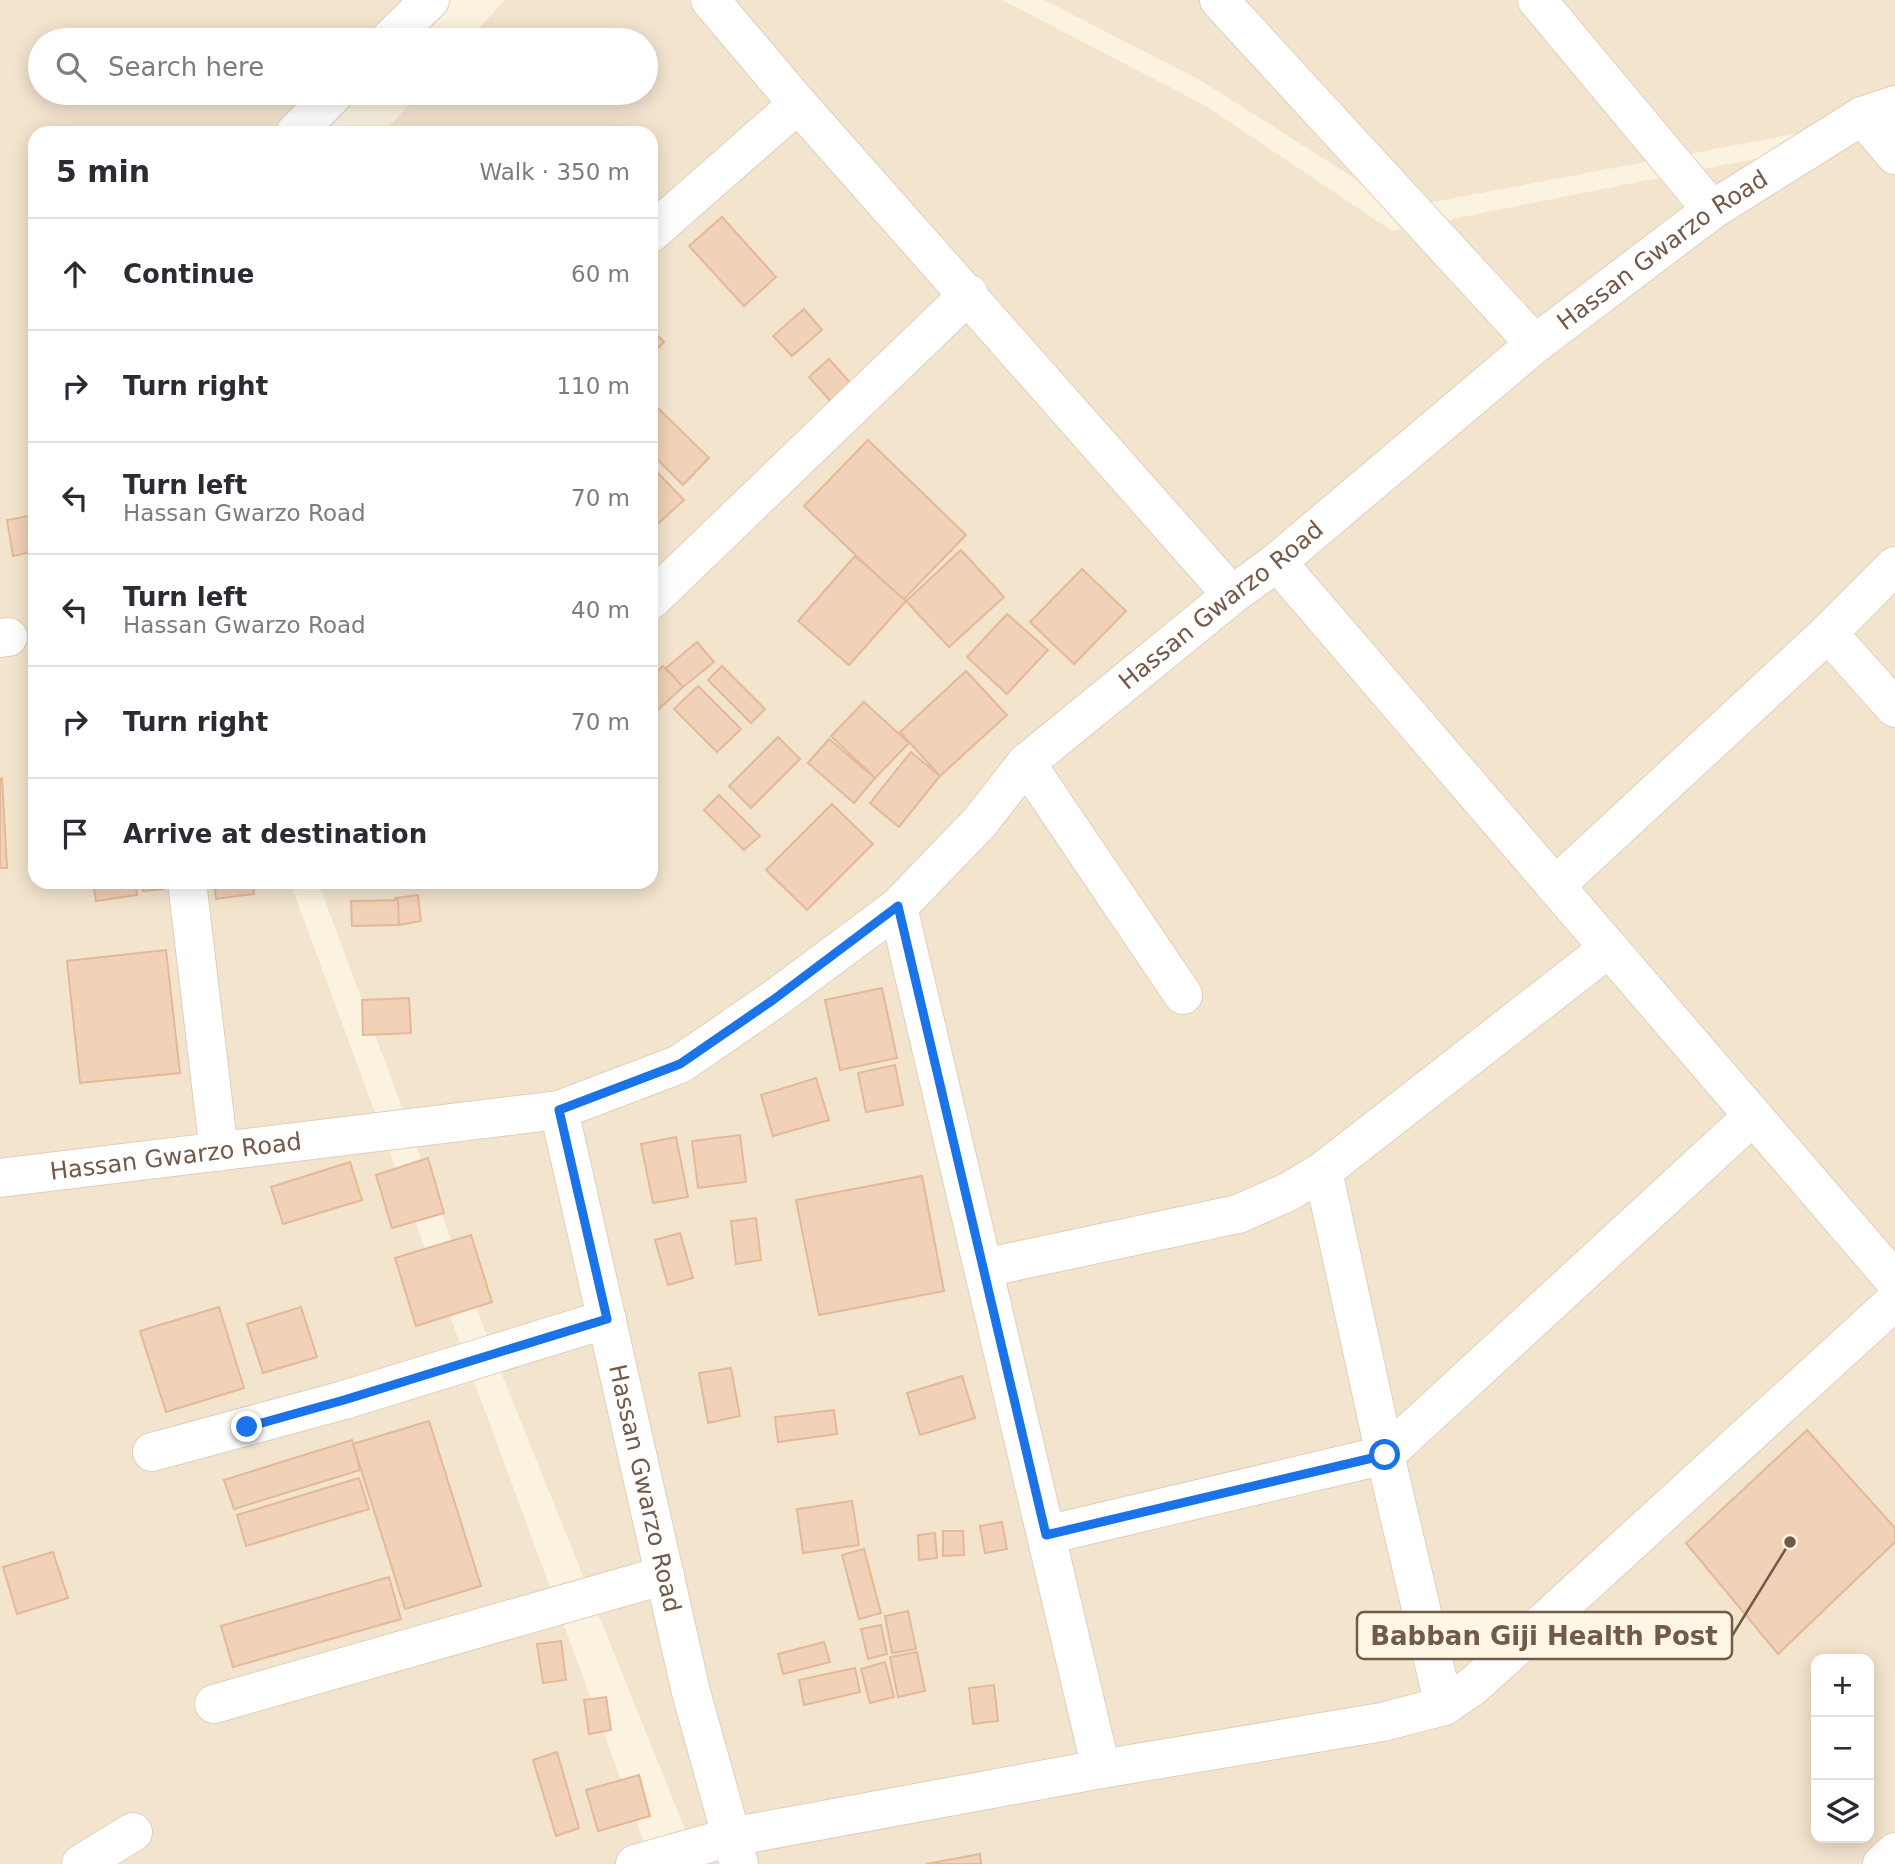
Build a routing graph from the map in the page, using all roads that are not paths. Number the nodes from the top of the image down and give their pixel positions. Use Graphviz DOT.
graph roads {
  1 [pos="430,0"];
  2 [pos="710,0"];
  3 [pos="1219,0"];
  4 [pos="1538,0"];
  5 [pos="401,28"];
  6 [pos="798,104"];
  7 [pos="323,105"];
  8 [pos="1879,110"];
  9 [pos="302,126"];
  10 [pos="1895,155"];
  11 [pos="1712,209"];
  12 [pos="658,227"];
  13 [pos="969,294"];
  14 [pos="1535,344"];
  15 [pos="1277,562"];
  16 [pos="1895,566"];
  17 [pos="658,593"];
  18 [pos="1233,595"];
  19 [pos="1828,633"];
  20 [pos="1895,708"];
  21 [pos="1026,763"];
  22 [pos="1555,886"];
  23 [pos="188,889"];
  24 [pos="898,906"];
  25 [pos="1609,948"];
  26 [pos="1183,995"];
  27 [pos="559,1110"];
  28 [pos="1754,1116"];
  29 [pos="219,1152"];
  30 [pos="1323,1171"];
  31 [pos="0,1178"];
  32 [pos="984,1268"];
  33 [pos="1895,1281"];
  34 [pos="1895,1301"];
  35 [pos="607,1319"];
  36 [pos="152,1452"];
  37 [pos="1385,1455"];
  38 [pos="1046,1535"];
  39 [pos="665,1575"];
  40 [pos="214,1704"];
  41 [pos="1444,1706"];
  42 [pos="1101,1769"];
  43 [pos="133,1832"];
  44 [pos="735,1851"];
  45 [pos="1895,1852"];
  46 [pos="81,1864"];
  47 [pos="635,1864"];
  48 [pos="1882,1864"];
  1 -- 5 [label="street"];
  2 -- 6 [label="street"];
  3 -- 14 [label="street"];
  4 -- 11 [label="street"];
  6 -- 12 [label="street"];
  6 -- 13 [label="street"];
  7 -- 9 [label="street"];
  8 -- 10 [label="street"];
  8 -- 11 [label="street, Hassan Gwarzo Road"];
  11 -- 14 [label="street, Hassan Gwarzo Road"];
  13 -- 17 [label="street"];
  13 -- 18 [label="street"];
  14 -- 15 [label="street, Hassan Gwarzo Road"];
  15 -- 18 [label="street, Hassan Gwarzo Road"];
  15 -- 22 [label="street"];
  16 -- 19 [label="street"];
  18 -- 21 [label="street, Hassan Gwarzo Road"];
  19 -- 20 [label="street"];
  19 -- 22 [label="street"];
  21 -- 24 [label="street, Hassan Gwarzo Road"];
  21 -- 26 [label="street"];
  22 -- 25 [label="street"];
  23 -- 29 [label="street"];
  24 -- 27 [label="street, Hassan Gwarzo Road"];
  24 -- 32 [label="street"];
  25 -- 28 [label="street"];
  25 -- 30 [label="street"];
  27 -- 29 [label="street, Hassan Gwarzo Road"];
  27 -- 35 [label="street, Hassan Gwarzo Road"];
  28 -- 33 [label="street"];
  28 -- 37 [label="street"];
  29 -- 31 [label="street, Hassan Gwarzo Road"];
  30 -- 32 [label="street"];
  30 -- 37 [label="street"];
  32 -- 38 [label="street"];
  34 -- 41 [label="street"];
  35 -- 36 [label="street"];
  35 -- 39 [label="street, Hassan Gwarzo Road"];
  37 -- 38 [label="street"];
  37 -- 41 [label="street"];
  38 -- 42 [label="street"];
  39 -- 40 [label="street"];
  39 -- 44 [label="street, Hassan Gwarzo Road"];
  41 -- 42 [label="street"];
  42 -- 44 [label="street"];
  43 -- 46 [label="street"];
  44 -- 47 [label="street"];
  45 -- 48 [label="street"];
}
